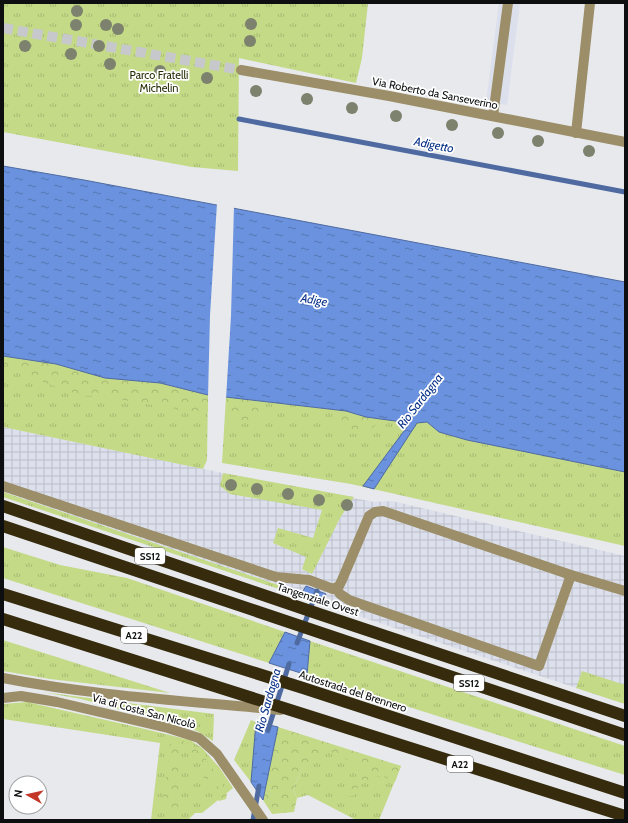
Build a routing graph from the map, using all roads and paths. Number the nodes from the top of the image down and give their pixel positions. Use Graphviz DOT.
graph roads {
  1 [pos="508,3"];
  2 [pos="590,3"];
  3 [pos="240,70"];
  4 [pos="493,116"];
  5 [pos="576,133"];
  6 [pos="625,142"];
  7 [pos="3,486"];
  8 [pos="3,506"];
  9 [pos="3,526"];
  10 [pos="570,575"];
  11 [pos="336,588"];
  12 [pos="625,591"];
  13 [pos="3,594"];
  14 [pos="3,619"];
  15 [pos="3,679"];
  16 [pos="3,698"];
  17 [pos="256,704"];
  18 [pos="625,716"];
  19 [pos="625,735"];
  20 [pos="625,793"];
  21 [pos="625,816"];
  22 [pos="261,818"];
  1 -- 4 [label="street"];
  2 -- 5 [label="street"];
  3 -- 4 [label="street, Via Roberto da Sanseverino"];
  4 -- 5 [label="street, Via Roberto da Sanseverino"];
  5 -- 6 [label="street, Via Roberto da Sanseverino"];
  7 -- 11 [label="street"];
  8 -- 18 [label="highway, Tangenziale Ovest / SS12"];
  9 -- 19 [label="highway, SS12"];
  10 -- 11 [label="street"];
  10 -- 11 [label="street"];
  10 -- 12 [label="street"];
  13 -- 20 [label="highway, Autostrada del Brennero / A22"];
  14 -- 17 [label="highway, A22"];
  15 -- 17 [label="street"];
  16 -- 22 [label="street, Via di Costa San Nicolò"];
  17 -- 21 [label="highway, A22"];
}
